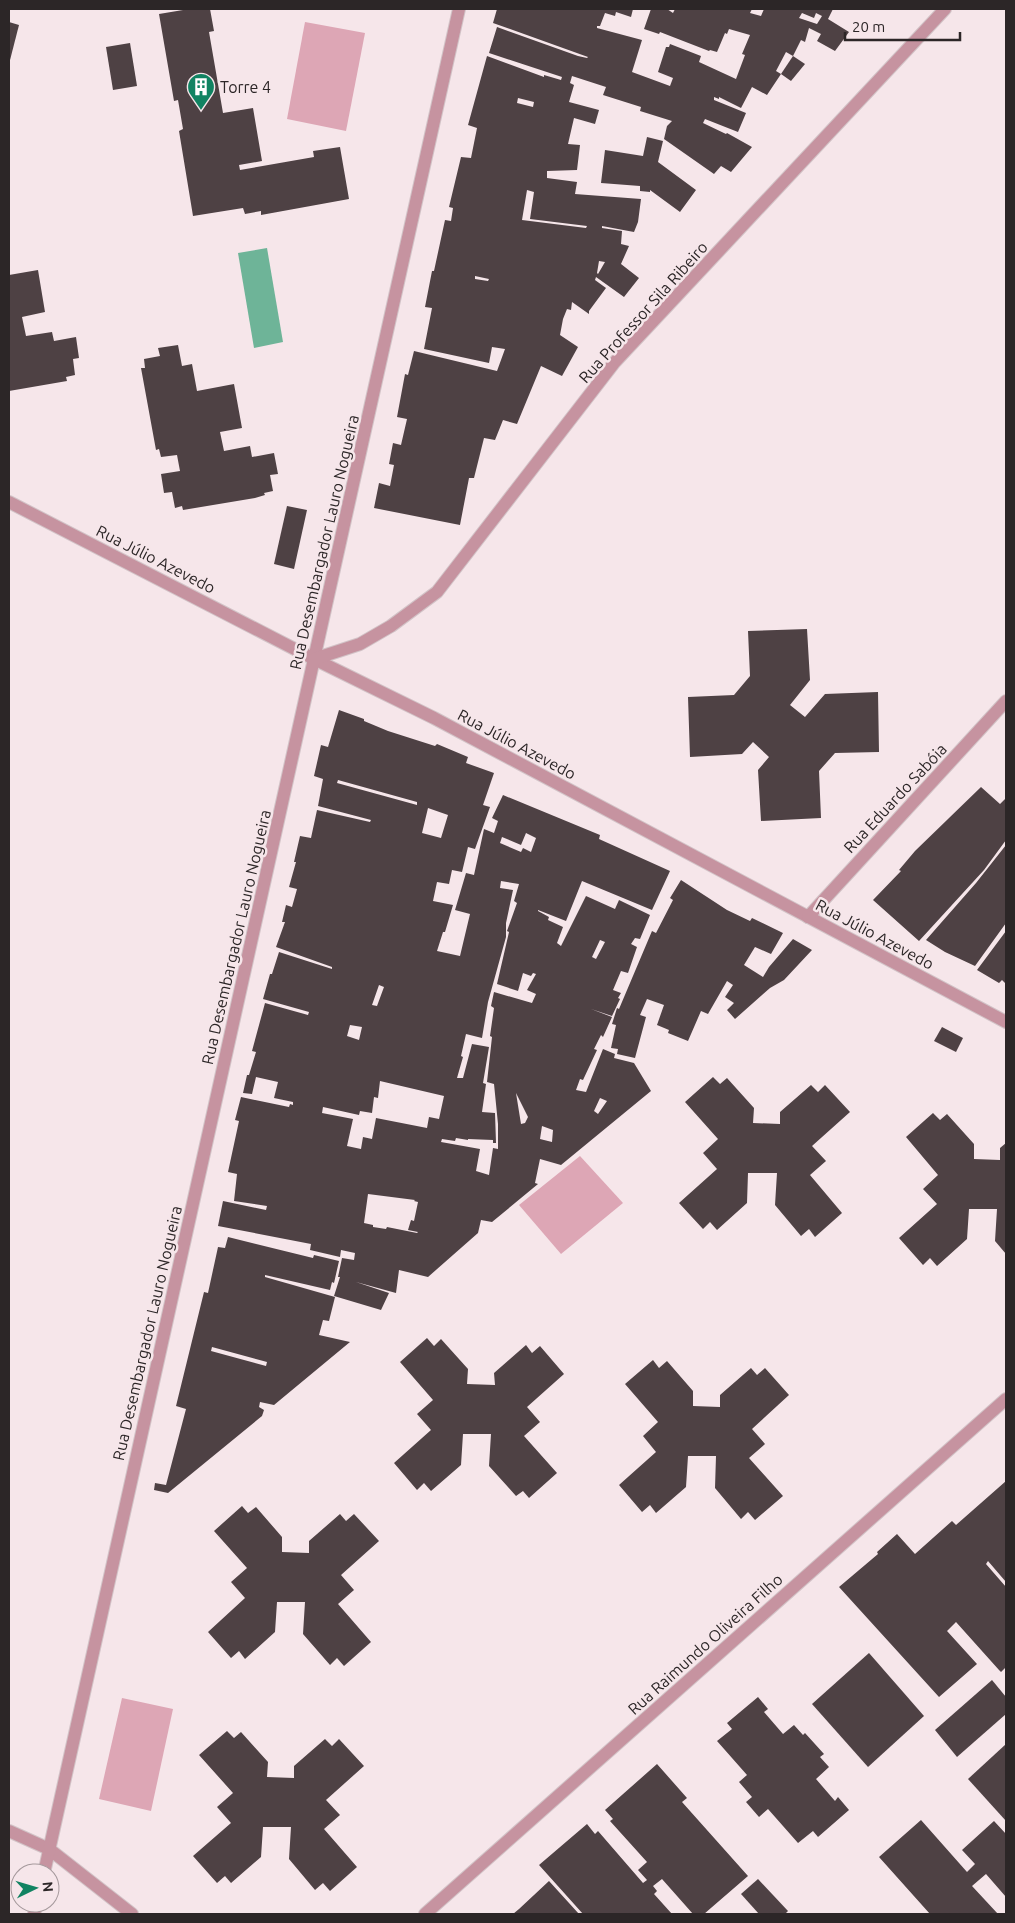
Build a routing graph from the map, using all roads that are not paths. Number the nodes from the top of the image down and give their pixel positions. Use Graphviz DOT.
graph roads {
  1 [pos="459,9"];
  2 [pos="945,9"];
  3 [pos="9,502"];
  4 [pos="314,659"];
  5 [pos="1006,700"];
  6 [pos="808,917"];
  7 [pos="1006,1022"];
  8 [pos="1006,1399"];
  9 [pos="9,1831"];
  10 [pos="49,1849"];
  11 [pos="46,1863"];
  12 [pos="132,1914"];
  13 [pos="425,1914"];
  1 -- 4 [label="street, Rua Desembargador Lauro Nogueira"];
  2 -- 4 [label="street, Rua Professor Sila Ribeiro"];
  3 -- 4 [label="street, Rua Júlio Azevedo"];
  4 -- 6 [label="street, Rua Júlio Azevedo"];
  4 -- 10 [label="street, Rua Desembargador Lauro Nogueira"];
  5 -- 6 [label="street, Rua Eduardo Sabóia"];
  6 -- 7 [label="street, Rua Júlio Azevedo"];
  8 -- 13 [label="street, Rua Raimundo Oliveira Filho"];
  9 -- 10 [label="street"];
  10 -- 11 [label="street, Rua Desembargador Lauro Nogueira"];
  10 -- 12 [label="street"];
}
